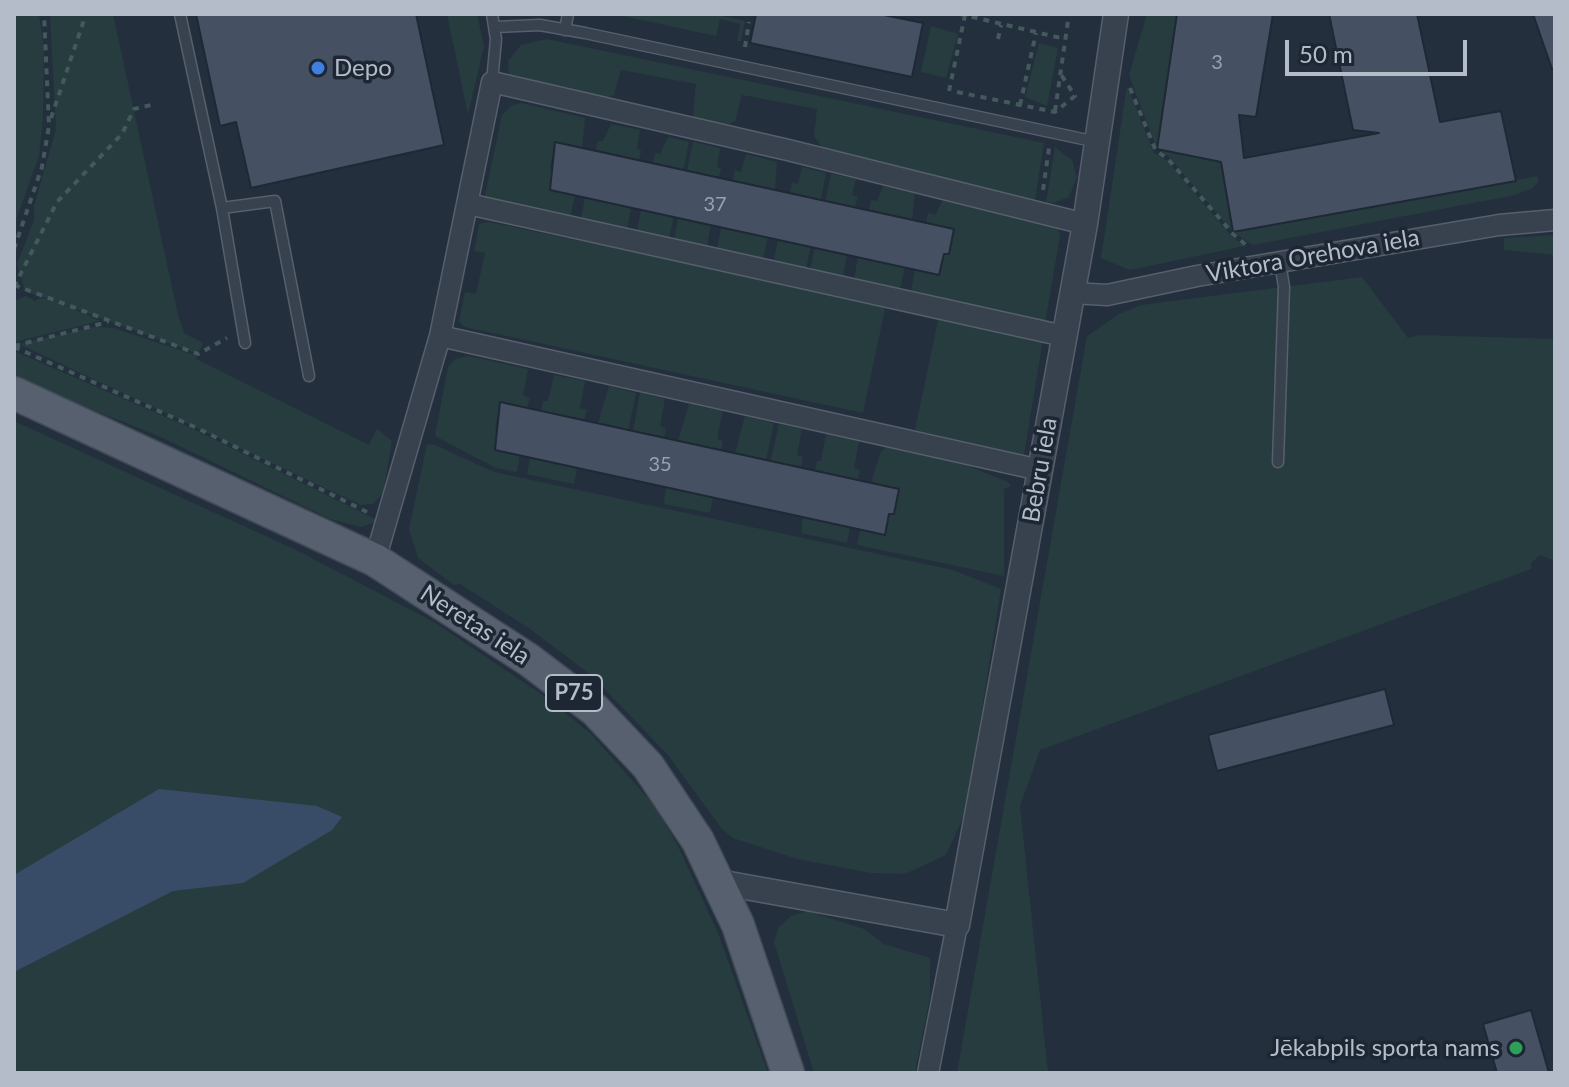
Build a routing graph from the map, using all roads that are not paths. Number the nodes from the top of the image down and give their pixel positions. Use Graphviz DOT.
graph roads {
  1 [pos="180,14"];
  2 [pos="492,14"];
  3 [pos="568,14"];
  4 [pos="1116,14"];
  5 [pos="495,27"];
  6 [pos="565,30"];
  7 [pos="492,82"];
  8 [pos="1099,142"];
  9 [pos="468,204"];
  10 [pos="222,208"];
  11 [pos="1555,220"];
  12 [pos="1085,224"];
  13 [pos="1280,262"];
  14 [pos="1072,293"];
  15 [pos="440,336"];
  16 [pos="1064,336"];
  17 [pos="245,343"];
  18 [pos="309,376"];
  19 [pos="14,393"];
  20 [pos="1278,462"];
  21 [pos="1040,470"];
  22 [pos="375,560"];
  23 [pos="718,882"];
  24 [pos="957,925"];
  25 [pos="788,1073"];
  26 [pos="928,1073"];
  1 -- 10 [label="lane"];
  2 -- 5 [label="lane"];
  3 -- 6 [label="lane"];
  4 -- 8 [label="street, Bebru iela"];
  5 -- 6 [label="lane"];
  5 -- 7 [label="lane"];
  6 -- 8 [label="lane"];
  7 -- 9 [label="street"];
  7 -- 12 [label="street"];
  8 -- 12 [label="street, Bebru iela"];
  9 -- 15 [label="street"];
  9 -- 16 [label="street"];
  10 -- 17 [label="lane"];
  10 -- 18 [label="lane"];
  11 -- 13 [label="street, Viktora Orehova iela"];
  12 -- 14 [label="street, Bebru iela"];
  13 -- 14 [label="street, Viktora Orehova iela"];
  13 -- 20 [label="lane"];
  14 -- 16 [label="street, Bebru iela"];
  15 -- 21 [label="street"];
  15 -- 22 [label="street"];
  16 -- 21 [label="street, Bebru iela"];
  19 -- 22 [label="main road, Neretas iela / P75"];
  21 -- 24 [label="street, Bebru iela"];
  22 -- 23 [label="main road, Neretas iela / P75"];
  23 -- 24 [label="street"];
  23 -- 25 [label="main road, Neretas iela / P75"];
  24 -- 26 [label="street"];
}
